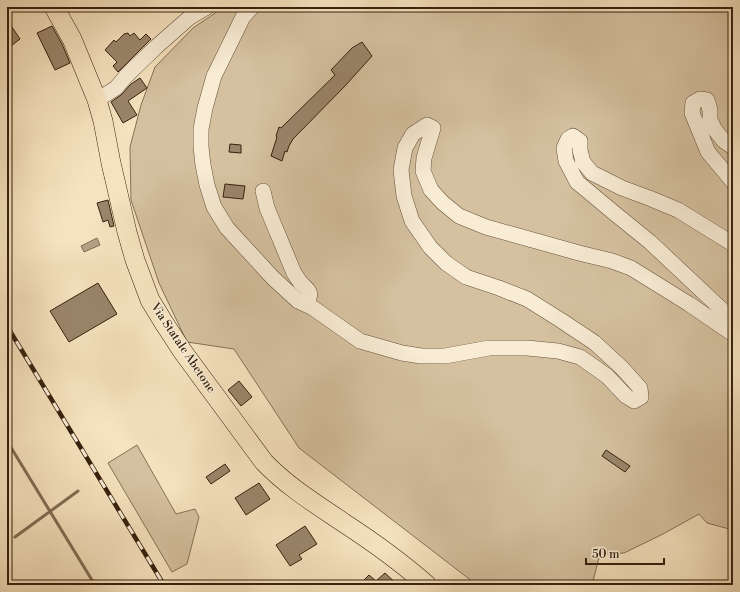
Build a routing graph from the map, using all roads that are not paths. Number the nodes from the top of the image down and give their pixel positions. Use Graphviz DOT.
graph roads {
  1 [pos="54,7"];
  2 [pos="207,7"];
  3 [pos="252,7"];
  4 [pos="97,100"];
  5 [pos="733,147"];
  6 [pos="733,182"];
  7 [pos="263,191"];
  8 [pos="733,244"];
  9 [pos="298,301"];
  10 [pos="733,320"];
  11 [pos="733,334"];
  12 [pos="428,585"];
  1 -- 4 [label="main road, Via Statale Abetone"];
  2 -- 4 [label="lane"];
  3 -- 9 [label="lane"];
  4 -- 12 [label="main road, Via Statale Abetone"];
  5 -- 6 [label="lane"];
  7 -- 9 [label="lane"];
  8 -- 10 [label="lane"];
  9 -- 11 [label="lane"];
}
